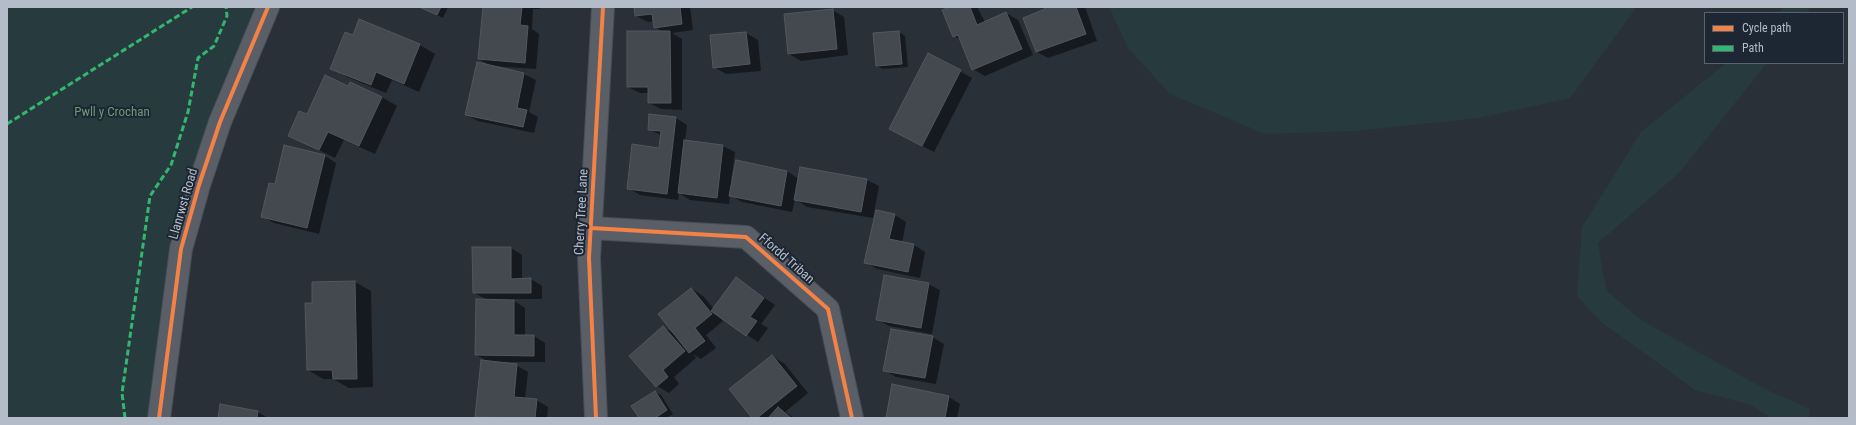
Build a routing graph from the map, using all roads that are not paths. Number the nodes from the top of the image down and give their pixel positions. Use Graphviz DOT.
graph roads {
  1 [pos="268,7"];
  2 [pos="603,7"];
  3 [pos="591,228"];
  4 [pos="159,418"];
  5 [pos="596,418"];
  6 [pos="852,418"];
  1 -- 4 [label="street, Llanrwst Road"];
  2 -- 3 [label="street, Cherry Tree Lane"];
  3 -- 5 [label="street, Cherry Tree Lane"];
  3 -- 6 [label="street, Ffordd Triban"];
}
